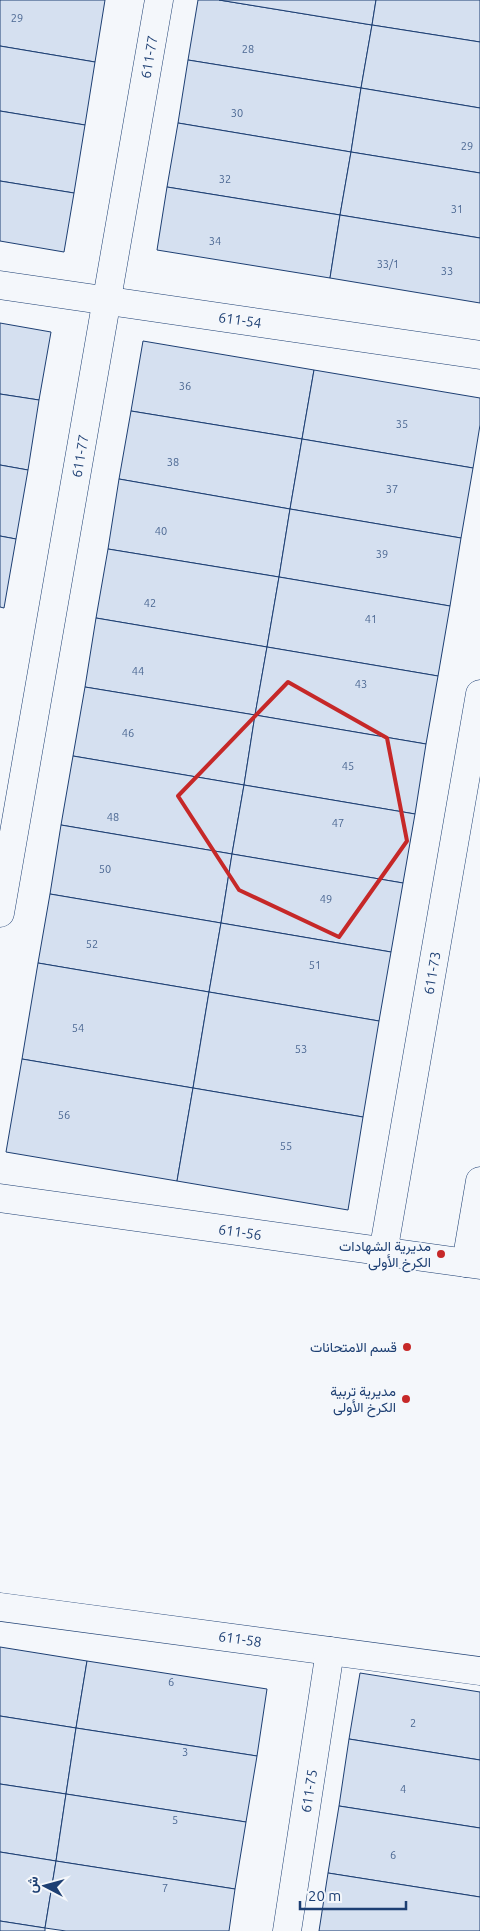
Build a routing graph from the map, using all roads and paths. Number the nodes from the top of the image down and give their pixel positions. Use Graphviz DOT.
graph roads {
  1 [pos="159,0"];
  2 [pos="0,285"];
  3 [pos="107,301"];
  4 [pos="480,355"];
  5 [pos="480,694"];
  6 [pos="0,913"];
  7 [pos="480,1181"];
  8 [pos="0,1198"];
  9 [pos="383,1252"];
  10 [pos="473,1264"];
  11 [pos="0,1607"];
  12 [pos="330,1650"];
  13 [pos="480,1671"];
  14 [pos="287,1931"];
  1 -- 3 [label="street, 611-77"];
  2 -- 3 [label="street, 611-54"];
  3 -- 4 [label="street, 611-54"];
  3 -- 6 [label="street, 611-77"];
  5 -- 9 [label="street, 611-73"];
  7 -- 10 [label="street"];
  8 -- 9 [label="street, 611-56"];
  9 -- 10 [label="street, 611-56"];
  11 -- 12 [label="street, 611-58"];
  12 -- 13 [label="street, 611-58"];
  12 -- 14 [label="street, 611-75"];
}
